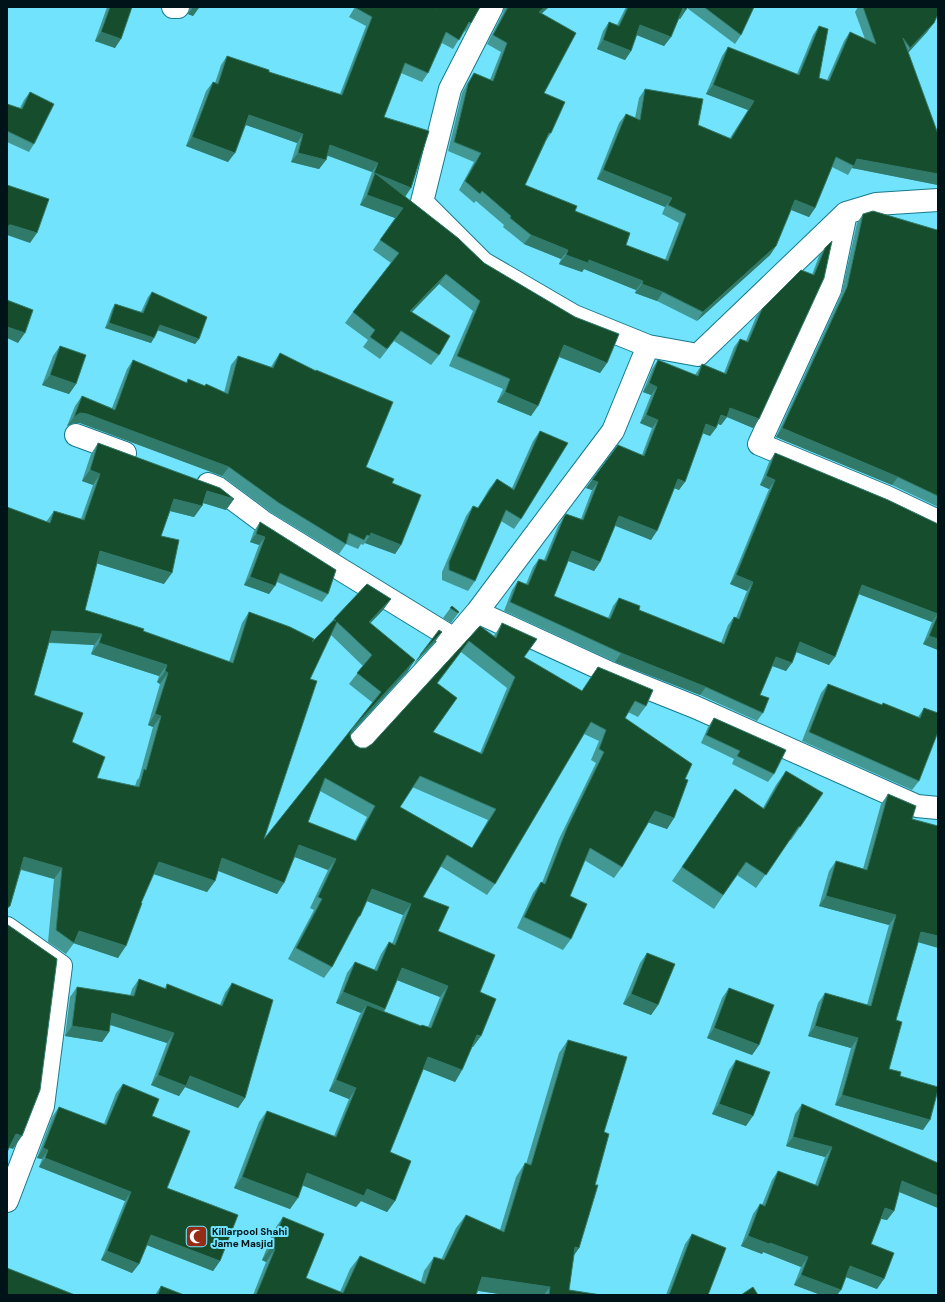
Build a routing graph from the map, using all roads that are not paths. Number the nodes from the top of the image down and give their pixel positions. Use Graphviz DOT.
graph roads {
  1 [pos="173,7"];
  2 [pos="178,7"];
  3 [pos="492,7"];
  4 [pos="938,200"];
  5 [pos="846,213"];
  6 [pos="648,346"];
  7 [pos="76,435"];
  8 [pos="143,460"];
  9 [pos="188,476"];
  10 [pos="938,521"];
  11 [pos="477,612"];
  12 [pos="454,639"];
  13 [pos="355,746"];
  14 [pos="938,808"];
  15 [pos="7,928"];
  16 [pos="7,1201"];
  1 -- 2 [label="street"];
  3 -- 6 [label="street"];
  4 -- 5 [label="street"];
  5 -- 6 [label="street"];
  5 -- 10 [label="street"];
  6 -- 11 [label="street"];
  7 -- 8 [label="street"];
  9 -- 12 [label="street"];
  11 -- 12 [label="street"];
  11 -- 14 [label="street"];
  12 -- 13 [label="street"];
  15 -- 16 [label="street"];
}
